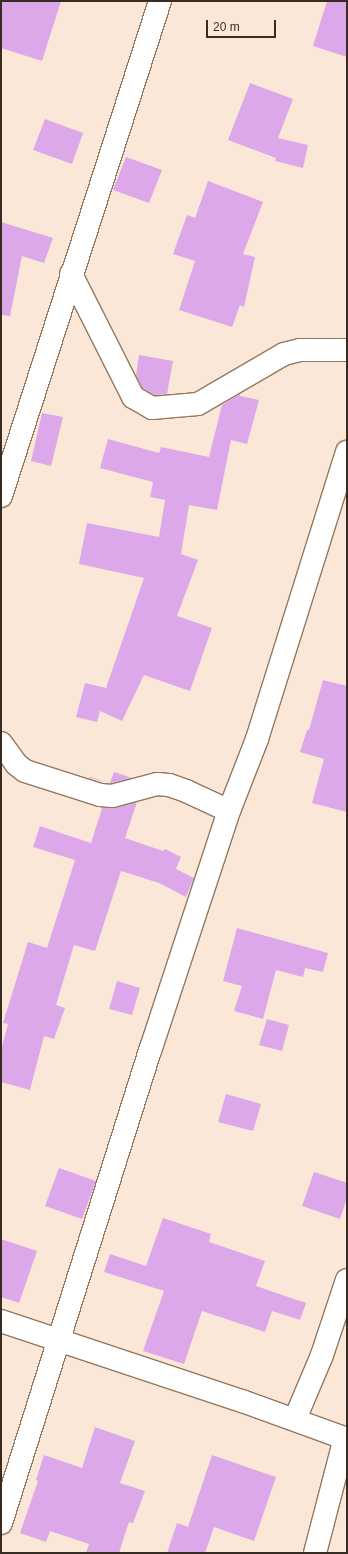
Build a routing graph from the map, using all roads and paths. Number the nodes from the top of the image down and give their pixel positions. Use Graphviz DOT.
graph roads {
  1 [pos="160,1"];
  2 [pos="71,274"];
  3 [pos="347,350"];
  4 [pos="347,452"];
  5 [pos="1,496"];
  6 [pos="1,743"];
  7 [pos="229,811"];
  8 [pos="347,1280"];
  9 [pos="1,1321"];
  10 [pos="58,1339"];
  11 [pos="295,1419"];
  12 [pos="346,1438"];
  13 [pos="1,1523"];
  14 [pos="315,1553"];
  1 -- 2 [label="street"];
  2 -- 3 [label="street"];
  2 -- 5 [label="street"];
  4 -- 7 [label="street"];
  6 -- 7 [label="street"];
  7 -- 10 [label="street"];
  8 -- 11 [label="street"];
  9 -- 10 [label="street"];
  10 -- 11 [label="street"];
  10 -- 13 [label="street"];
  11 -- 12 [label="street"];
  12 -- 14 [label="street"];
}
